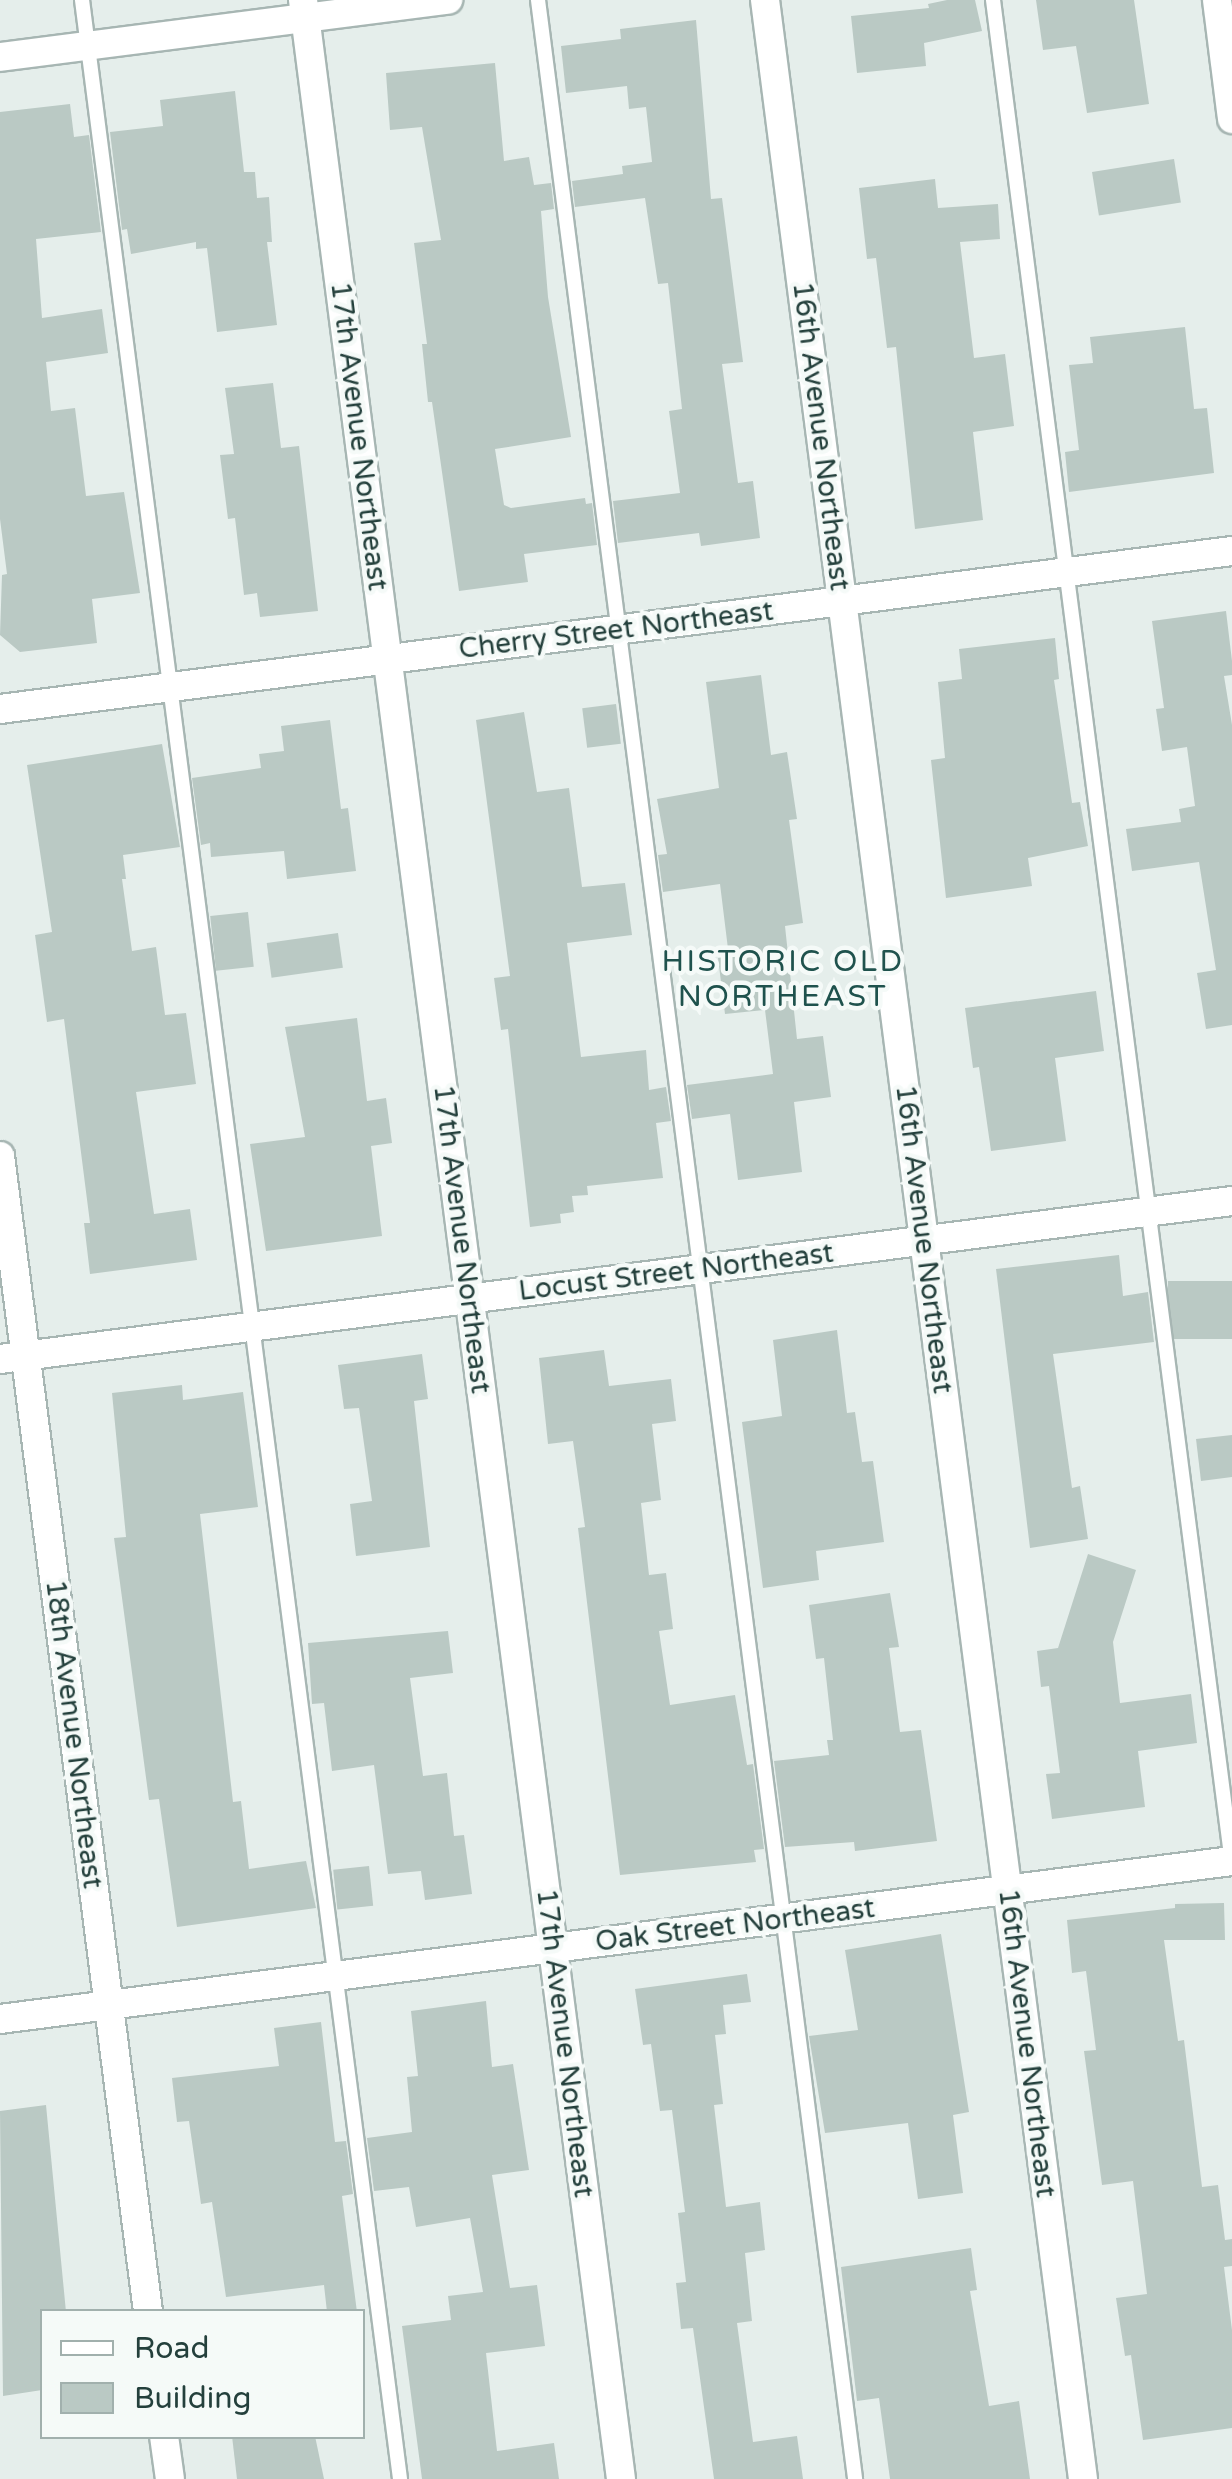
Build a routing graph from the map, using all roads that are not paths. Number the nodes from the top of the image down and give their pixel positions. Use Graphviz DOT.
graph roads {
  1 [pos="82,0"];
  2 [pos="448,0"];
  3 [pos="538,0"];
  4 [pos="765,0"];
  5 [pos="993,0"];
  6 [pos="1217,0"];
  7 [pos="304,9"];
  8 [pos="88,46"];
  9 [pos="0,57"];
  10 [pos="1232,120"];
  11 [pos="1232,551"];
  12 [pos="1066,572"];
  13 [pos="842,601"];
  14 [pos="618,630"];
  15 [pos="388,660"];
  16 [pos="170,687"];
  17 [pos="0,709"];
  18 [pos="0,1156"];
  19 [pos="1232,1201"];
  20 [pos="1148,1212"];
  21 [pos="924,1240"];
  22 [pos="700,1269"];
  23 [pos="469,1298"];
  24 [pos="252,1327"];
  25 [pos="13,1357"];
  26 [pos="1232,1862"];
  27 [pos="1008,1890"];
  28 [pos="784,1919"];
  29 [pos="552,1948"];
  30 [pos="335,1976"];
  31 [pos="109,2006"];
  32 [pos="0,2020"];
  33 [pos="148,2309"];
  34 [pos="164,2439"];
  35 [pos="170,2479"];
  36 [pos="400,2479"];
  37 [pos="621,2479"];
  38 [pos="856,2479"];
  39 [pos="1083,2479"];
  1 -- 8 [label="lane"];
  2 -- 7 [label="street"];
  3 -- 14 [label="lane"];
  4 -- 13 [label="street, 16th Avenue Northeast"];
  5 -- 12 [label="lane"];
  6 -- 10 [label="street"];
  7 -- 8 [label="street"];
  7 -- 15 [label="street, 17th Avenue Northeast"];
  8 -- 9 [label="street"];
  8 -- 16 [label="lane"];
  11 -- 12 [label="street, Cherry Street Northeast"];
  12 -- 13 [label="street, Cherry Street Northeast"];
  12 -- 20 [label="lane"];
  13 -- 14 [label="street, Cherry Street Northeast"];
  13 -- 21 [label="street, 16th Avenue Northeast"];
  14 -- 15 [label="street, Cherry Street Northeast"];
  14 -- 22 [label="lane"];
  15 -- 16 [label="street, Cherry Street Northeast"];
  15 -- 23 [label="street, 17th Avenue Northeast"];
  16 -- 17 [label="street, Cherry Street Northeast"];
  16 -- 24 [label="lane"];
  18 -- 25 [label="street, 18th Avenue Northeast"];
  19 -- 20 [label="street, Locust Street Northeast"];
  20 -- 21 [label="street, Locust Street Northeast"];
  20 -- 26 [label="lane"];
  21 -- 22 [label="street, Locust Street Northeast"];
  21 -- 27 [label="street, 16th Avenue Northeast"];
  22 -- 23 [label="street, Locust Street Northeast"];
  22 -- 28 [label="lane"];
  23 -- 24 [label="street, Locust Street Northeast"];
  23 -- 29 [label="street, 17th Avenue Northeast"];
  24 -- 25 [label="street, Locust Street Northeast"];
  24 -- 30 [label="lane"];
  25 -- 31 [label="street, 18th Avenue Northeast"];
  26 -- 27 [label="street, Oak Street Northeast"];
  27 -- 28 [label="street, Oak Street Northeast"];
  27 -- 39 [label="street, 16th Avenue Northeast"];
  28 -- 29 [label="street, Oak Street Northeast"];
  28 -- 38 [label="lane"];
  29 -- 30 [label="street, Oak Street Northeast"];
  29 -- 37 [label="street, 17th Avenue Northeast"];
  30 -- 31 [label="street, Oak Street Northeast"];
  30 -- 36 [label="lane"];
  31 -- 32 [label="street, Oak Street Northeast"];
  31 -- 33 [label="street, 18th Avenue Northeast"];
  34 -- 35 [label="street"];
}
